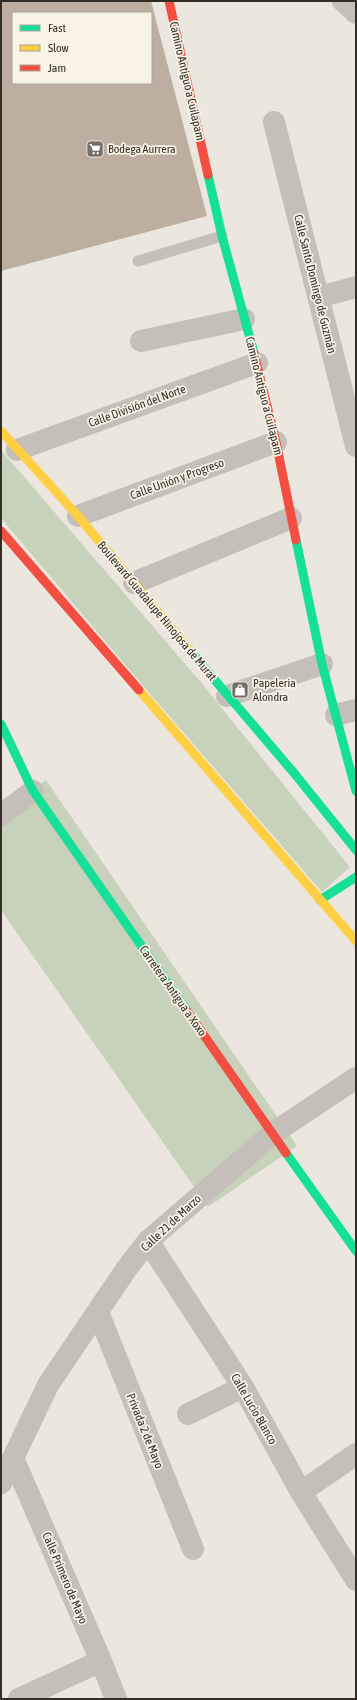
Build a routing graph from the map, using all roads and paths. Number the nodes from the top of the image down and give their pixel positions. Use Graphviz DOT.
graph roads {
  1 [pos="169,1"];
  2 [pos="343,1"];
  3 [pos="356,13"];
  4 [pos="274,122"];
  5 [pos="222,236"];
  6 [pos="138,261"];
  7 [pos="356,287"];
  8 [pos="319,297"];
  9 [pos="244,319"];
  10 [pos="141,341"];
  11 [pos="257,363"];
  12 [pos="353,423"];
  13 [pos="1,431"];
  14 [pos="276,442"];
  15 [pos="356,446"];
  16 [pos="17,450"];
  17 [pos="78,516"];
  18 [pos="291,518"];
  19 [pos="1,532"];
  20 [pos="134,583"];
  21 [pos="322,664"];
  22 [pos="227,696"];
  23 [pos="346,712"];
  24 [pos="1,724"];
  25 [pos="34,791"];
  26 [pos="356,791"];
  27 [pos="1,815"];
  28 [pos="356,850"];
  29 [pos="356,876"];
  30 [pos="320,900"];
  31 [pos="356,941"];
  32 [pos="356,1078"];
  33 [pos="272,1134"];
  34 [pos="148,1241"];
  35 [pos="356,1251"];
  36 [pos="98,1312"];
  37 [pos="243,1386"];
  38 [pos="188,1414"];
  39 [pos="356,1454"];
  40 [pos="14,1458"];
  41 [pos="1,1483"];
  42 [pos="301,1492"];
  43 [pos="193,1549"];
  44 [pos="356,1580"];
  45 [pos="101,1661"];
  46 [pos="19,1699"];
  47 [pos="116,1699"];
  1 -- 5 [label="street, Camino Antiguo a Cuilapam"];
  2 -- 3 [label="street"];
  4 -- 8 [label="street, Calle Santo Domingo de Guzmán"];
  5 -- 6 [label="lane"];
  5 -- 9 [label="street, Camino Antiguo a Cuilapam"];
  7 -- 8 [label="street"];
  8 -- 12 [label="street, Calle Santo Domingo de Guzmán"];
  9 -- 10 [label="street"];
  9 -- 11 [label="street, Camino Antiguo a Cuilapam"];
  11 -- 14 [label="street, Camino Antiguo a Cuilapam"];
  11 -- 16 [label="street, Calle División del Norte"];
  12 -- 15 [label="street, Calle Santo Domingo de Guzmán"];
  13 -- 16 [label="street, Boulevard Guadalupe Hinojosa de Murat"];
  14 -- 17 [label="street, Calle Unión y Progreso"];
  14 -- 18 [label="street, Camino Antiguo a Cuilapam"];
  16 -- 17 [label="street, Boulevard Guadalupe Hinojosa de Murat"];
  17 -- 20 [label="street, Boulevard Guadalupe Hinojosa de Murat"];
  18 -- 20 [label="street"];
  18 -- 21 [label="street, Camino Antiguo a Cuilapam"];
  19 -- 30 [label="street"];
  20 -- 22 [label="street, Boulevard Guadalupe Hinojosa de Murat"];
  21 -- 22 [label="street"];
  21 -- 23 [label="street, Camino Antiguo a Cuilapam"];
  22 -- 28 [label="street, Boulevard Guadalupe Hinojosa de Murat"];
  23 -- 26 [label="street, Camino Antiguo a Cuilapam"];
  24 -- 25 [label="street, Carretera Antigua a Xoxo"];
  25 -- 27 [label="street"];
  25 -- 33 [label="street, Carretera Antigua a Xoxo"];
  29 -- 30 [label="street"];
  30 -- 31 [label="street"];
  32 -- 33 [label="street, Calle 21 de Marzo"];
  33 -- 34 [label="street, Calle 21 de Marzo"];
  33 -- 35 [label="street, Carretera Antigua a Xoxo"];
  34 -- 36 [label="street, Calle 21 de Marzo"];
  34 -- 37 [label="street, Calle Lucio Blanco"];
  36 -- 40 [label="street, Calle 21 de Marzo"];
  36 -- 43 [label="street, Privada 2 de Mayo"];
  37 -- 38 [label="street"];
  37 -- 42 [label="street, Calle Lucio Blanco"];
  39 -- 42 [label="street"];
  40 -- 41 [label="street, Calle 21 de Marzo"];
  40 -- 45 [label="street, Calle Primero de Mayo"];
  42 -- 44 [label="street, Calle Lucio Blanco"];
  45 -- 46 [label="street"];
  45 -- 47 [label="street, Calle Primero de Mayo"];
}
